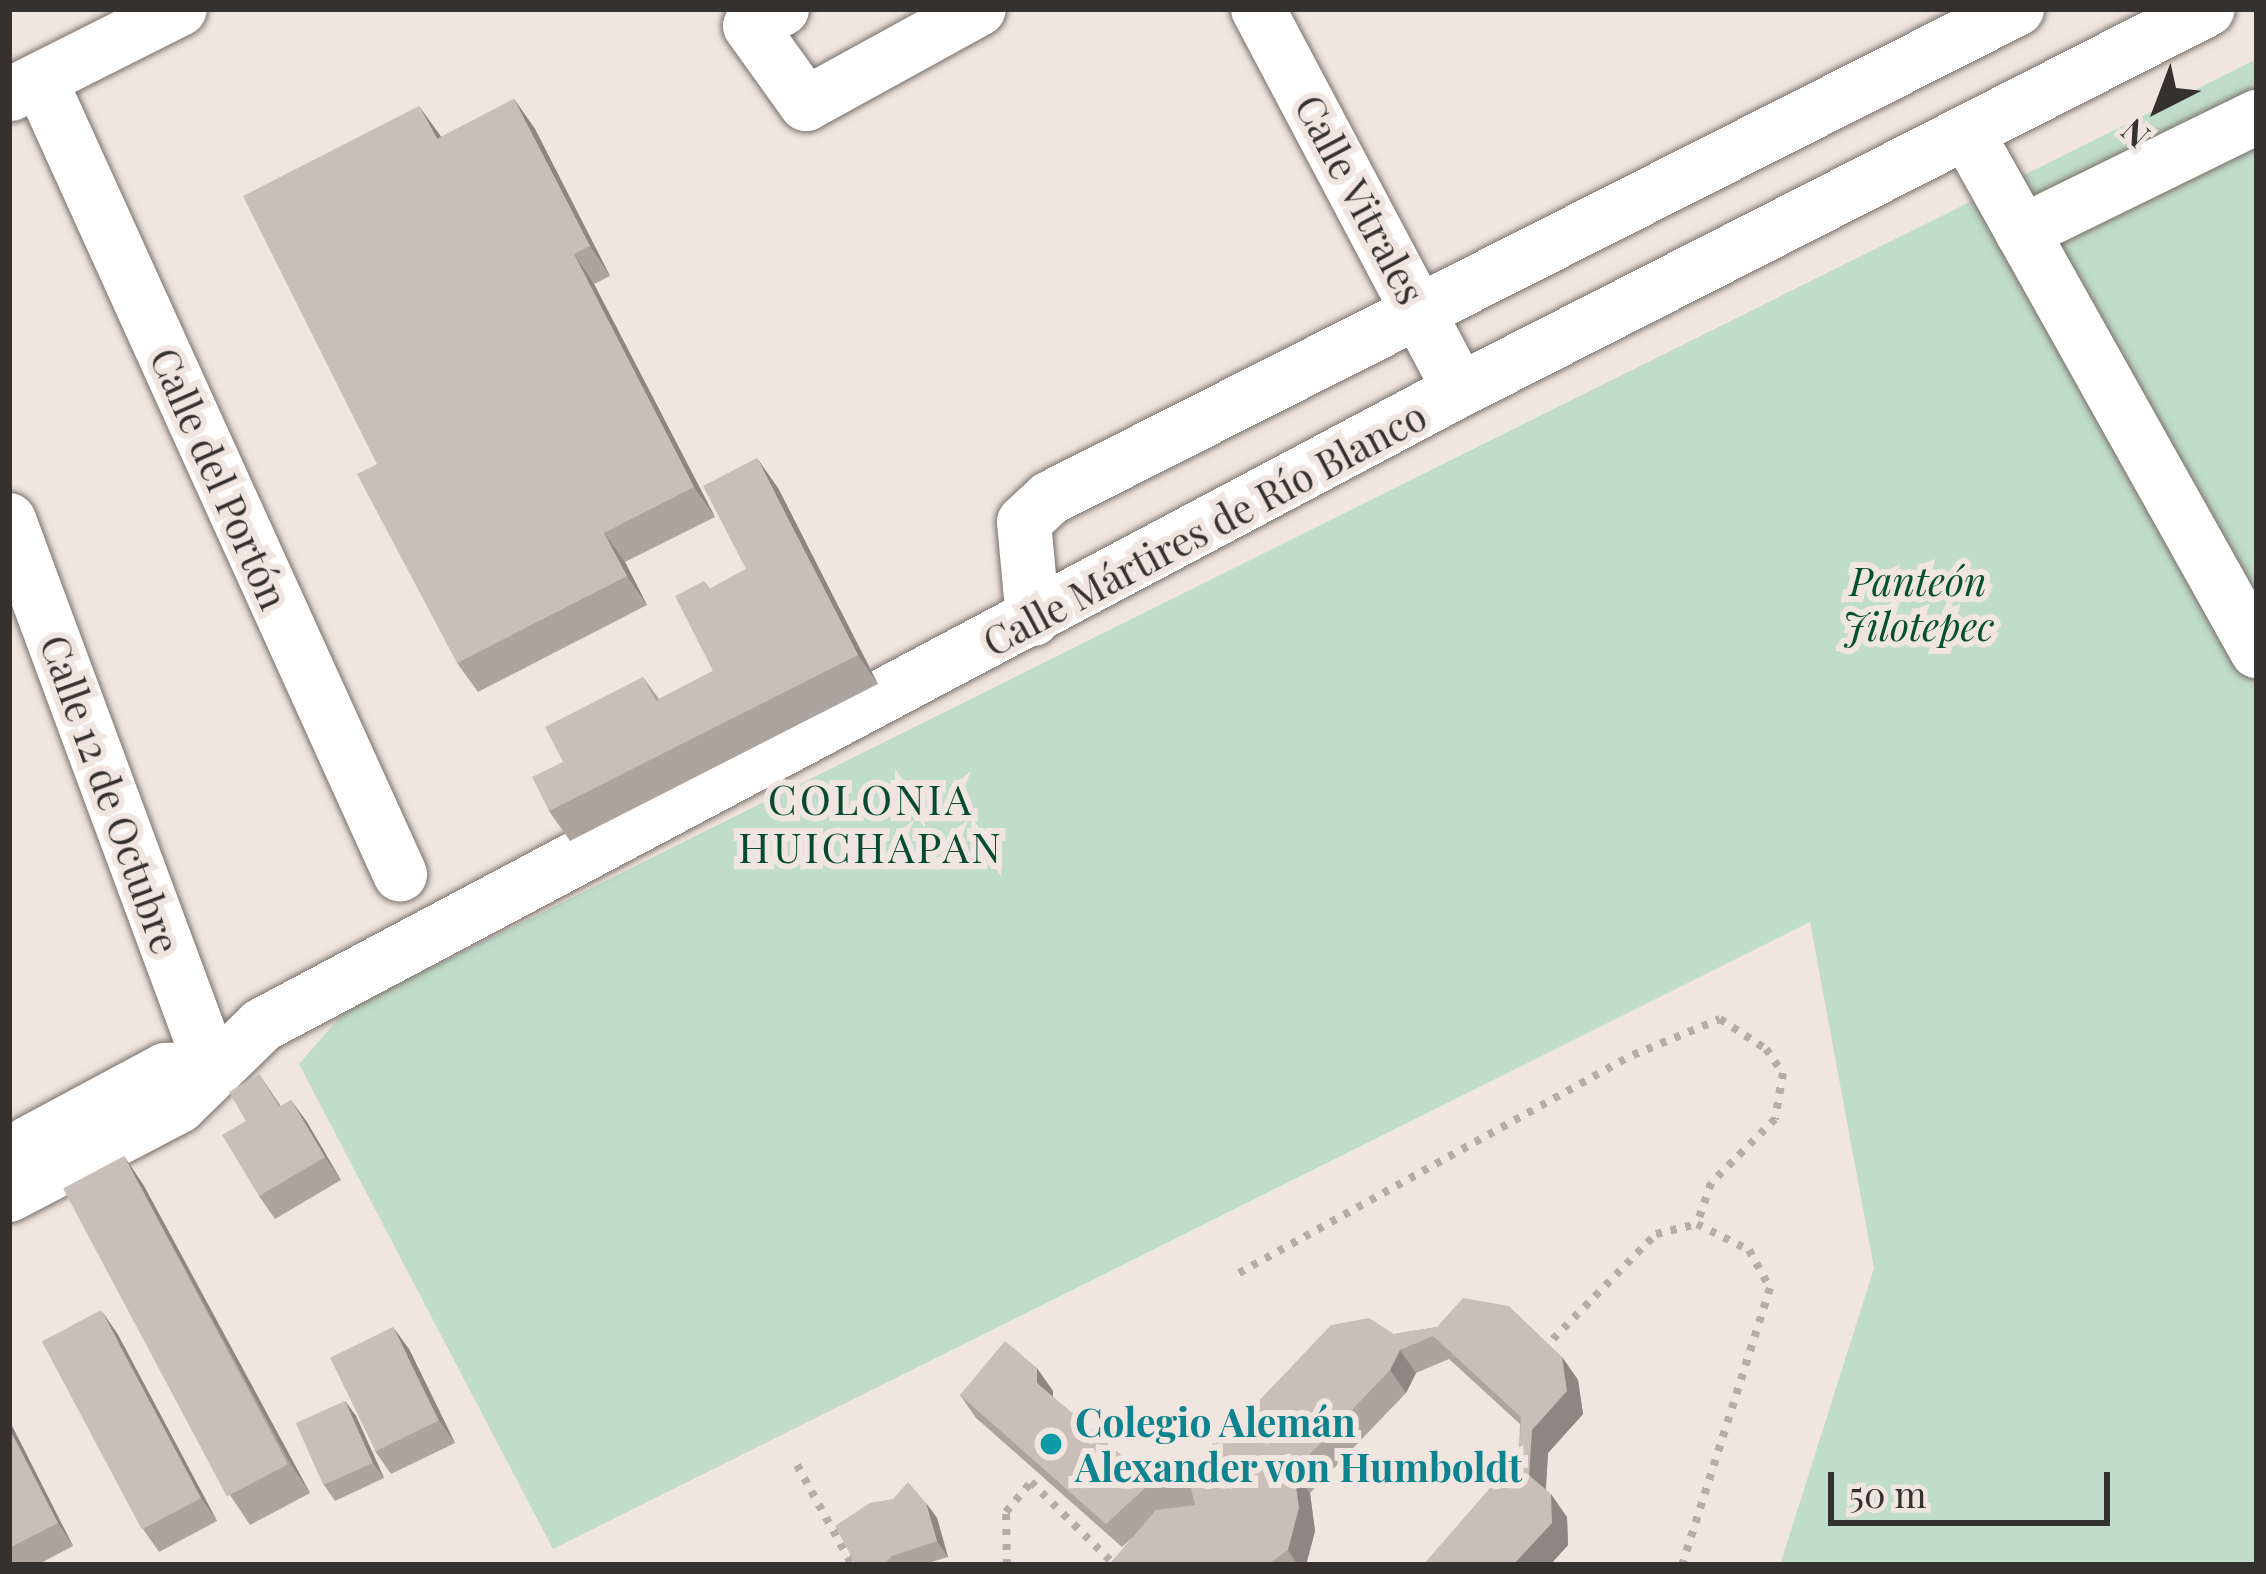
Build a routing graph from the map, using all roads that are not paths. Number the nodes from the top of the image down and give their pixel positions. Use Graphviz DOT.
graph roads {
  1 [pos="180,9"];
  2 [pos="782,9"];
  3 [pos="979,9"];
  4 [pos="1258,9"];
  5 [pos="2017,9"];
  6 [pos="2208,9"];
  7 [pos="25,88"];
  8 [pos="2257,117"];
  9 [pos="1967,134"];
  10 [pos="2022,232"];
  11 [pos="1419,306"];
  12 [pos="1460,390"];
  13 [pos="9,521"];
  14 [pos="1034,619"];
  15 [pos="2257,651"];
  16 [pos="400,874"];
  17 [pos="212,1068"];
  18 [pos="9,1154"];
  19 [pos="9,1195"];
  1 -- 7 [label="street"];
  2 -- 3 [label="street"];
  4 -- 11 [label="street, Calle Vitrales"];
  5 -- 11 [label="street"];
  6 -- 9 [label="street, Calle Mártires de Río Blanco"];
  7 -- 16 [label="street, Calle del Portón"];
  8 -- 10 [label="street"];
  9 -- 10 [label="street"];
  9 -- 12 [label="street, Calle Mártires de Río Blanco"];
  10 -- 15 [label="street"];
  11 -- 12 [label="street, Calle Vitrales"];
  11 -- 14 [label="street"];
  12 -- 14 [label="street, Calle Mártires de Río Blanco"];
  13 -- 17 [label="street, Calle 12 de Octubre"];
  14 -- 17 [label="street, Calle Mártires de Río Blanco"];
  17 -- 18 [label="street"];
  17 -- 19 [label="street, Calle Mártires de Río Blanco"];
}
